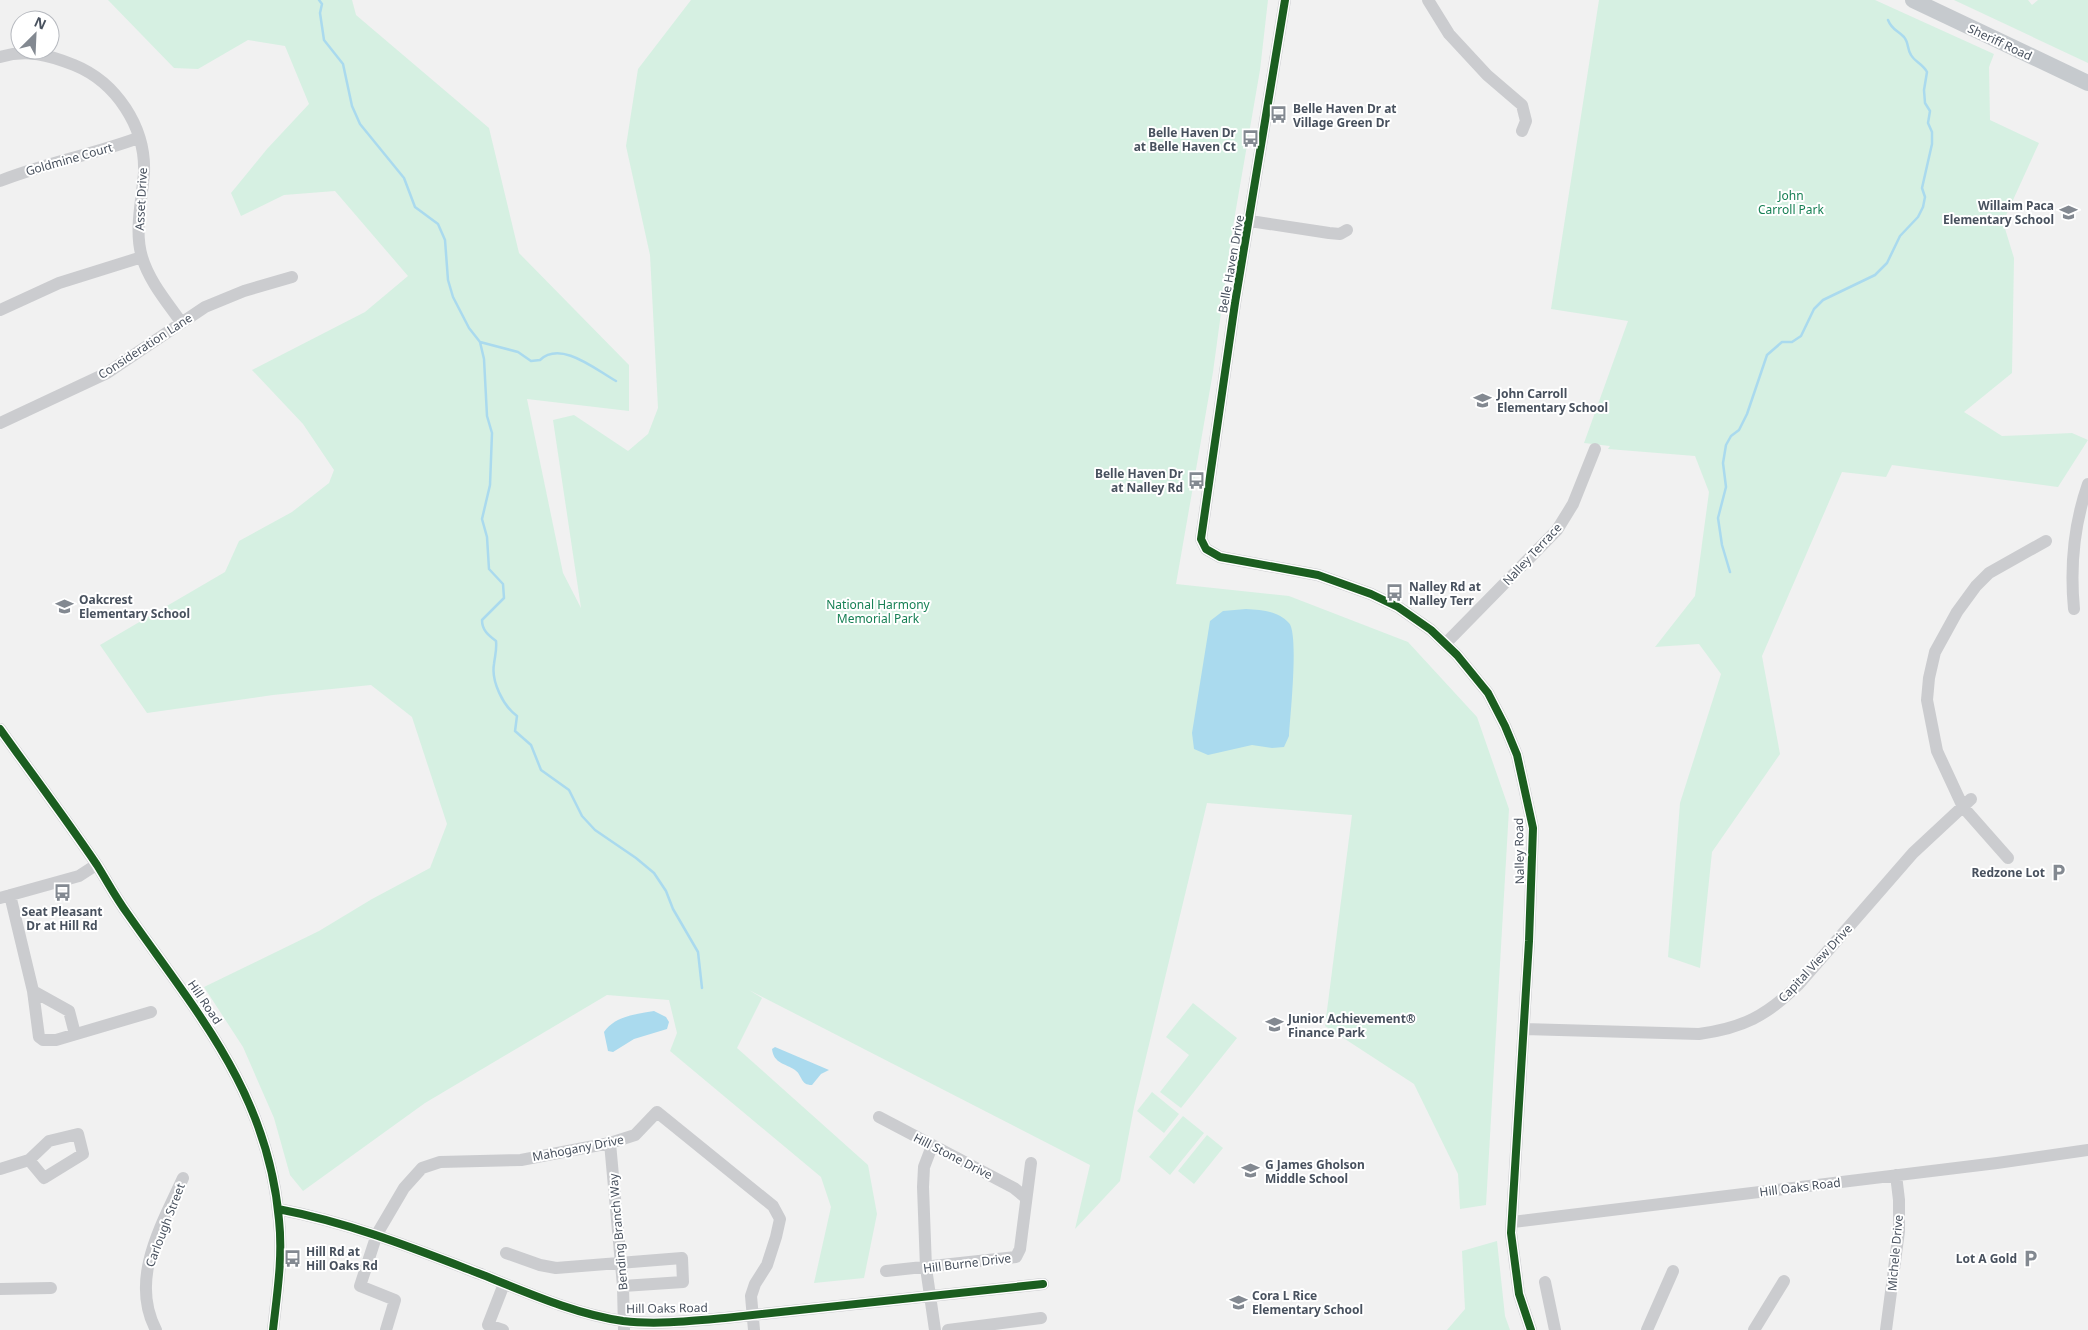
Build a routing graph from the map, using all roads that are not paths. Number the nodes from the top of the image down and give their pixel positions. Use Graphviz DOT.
graph roads {
  1 [pos="1285,0"];
  2 [pos="1428,0"];
  3 [pos="1912,0"];
  4 [pos="0,57"];
  5 [pos="2088,83"];
  6 [pos="1522,131"];
  7 [pos="138,138"];
  8 [pos="0,182"];
  9 [pos="1250,221"];
  10 [pos="1347,230"];
  11 [pos="142,257"];
  12 [pos="292,277"];
  13 [pos="0,310"];
  14 [pos="181,322"];
  15 [pos="0,423"];
  16 [pos="1595,449"];
  17 [pos="2088,484"];
  18 [pos="1201,532"];
  19 [pos="2046,541"];
  20 [pos="2074,609"];
  21 [pos="1446,643"];
  22 [pos="0,729"];
  23 [pos="1967,803"];
  24 [pos="2008,858"];
  25 [pos="96,864"];
  26 [pos="5,896"];
  27 [pos="33,991"];
  28 [pos="151,1012"];
  29 [pos="1524,1029"];
  30 [pos="76,1034"];
  31 [pos="879,1118"];
  32 [pos="610,1144"];
  33 [pos="932,1146"];
  34 [pos="2088,1150"];
  35 [pos="29,1160"];
  36 [pos="1031,1163"];
  37 [pos="0,1169"];
  38 [pos="1896,1175"];
  39 [pos="183,1178"];
  40 [pos="1026,1197"];
  41 [pos="278,1209"];
  42 [pos="1512,1222"];
  43 [pos="377,1234"];
  44 [pos="506,1253"];
  45 [pos="621,1264"];
  46 [pos="926,1268"];
  47 [pos="1673,1270"];
  48 [pos="886,1271"];
  49 [pos="1784,1281"];
  50 [pos="1545,1282"];
  51 [pos="504,1284"];
  52 [pos="1043,1284"];
  53 [pos="623,1286"];
  54 [pos="51,1288"];
  55 [pos="0,1289"];
  56 [pos="931,1298"];
  57 [pos="753,1315"];
  58 [pos="1041,1318"];
  59 [pos="624,1325"];
  60 [pos="156,1330"];
  61 [pos="273,1330"];
  62 [pos="386,1330"];
  63 [pos="503,1330"];
  64 [pos="754,1330"];
  65 [pos="935,1330"];
  66 [pos="948,1330"];
  67 [pos="1531,1330"];
  68 [pos="1555,1330"];
  69 [pos="1647,1330"];
  70 [pos="1754,1330"];
  71 [pos="1886,1330"];
  1 -- 9 [label="street, Belle Haven Drive"];
  2 -- 6 [label="street"];
  3 -- 5 [label="main road, Sheriff Road"];
  4 -- 7 [label="street, Asset Drive"];
  7 -- 8 [label="street, Goldmine Court"];
  7 -- 11 [label="street, Asset Drive"];
  9 -- 10 [label="street"];
  9 -- 18 [label="street, Belle Haven Drive"];
  11 -- 13 [label="street"];
  11 -- 14 [label="street, Asset Drive"];
  12 -- 14 [label="street, Consideration Lane"];
  14 -- 15 [label="street, Consideration Lane"];
  16 -- 21 [label="street, Nalley Terrace"];
  17 -- 20 [label="street"];
  18 -- 21 [label="street, Nalley Road"];
  19 -- 23 [label="street"];
  21 -- 29 [label="street, Nalley Road"];
  22 -- 25 [label="street, Hill Road"];
  23 -- 24 [label="street"];
  23 -- 29 [label="street, Capital View Drive"];
  25 -- 26 [label="street"];
  25 -- 41 [label="street, Hill Road"];
  26 -- 27 [label="street"];
  27 -- 30 [label="street"];
  27 -- 30 [label="street"];
  28 -- 30 [label="street"];
  29 -- 42 [label="street, Nalley Road"];
  31 -- 33 [label="street, Hill Stone Drive"];
  32 -- 43 [label="street, Mahogany Drive"];
  32 -- 45 [label="street, Bending Branch Way"];
  32 -- 57 [label="street, Mahogany Drive"];
  33 -- 40 [label="street, Hill Stone Drive"];
  33 -- 46 [label="street"];
  34 -- 38 [label="street, Hill Oaks Road"];
  35 -- 37 [label="street"];
  36 -- 40 [label="street"];
  38 -- 42 [label="street, Hill Oaks Road"];
  38 -- 71 [label="street, Michele Drive"];
  39 -- 60 [label="street, Carlough Street"];
  40 -- 46 [label="street, Hill Burne Drive"];
  41 -- 43 [label="street, Hill Oaks Road"];
  41 -- 61 [label="street, Hill Road"];
  42 -- 67 [label="street, Nalley Road"];
  43 -- 51 [label="street, Hill Oaks Road"];
  43 -- 62 [label="street, Mahogany Drive"];
  44 -- 45 [label="street"];
  45 -- 53 [label="street, Bending Branch Way"];
  45 -- 53 [label="street"];
  46 -- 48 [label="street, Hill Burne Drive"];
  46 -- 56 [label="street"];
  47 -- 69 [label="street"];
  49 -- 70 [label="street"];
  50 -- 68 [label="street"];
  51 -- 59 [label="street, Hill Oaks Road"];
  51 -- 63 [label="street"];
  52 -- 56 [label="street, Hill Oaks Road"];
  53 -- 59 [label="street, Bending Branch Way"];
  54 -- 55 [label="street"];
  56 -- 57 [label="street, Hill Oaks Road"];
  56 -- 65 [label="street"];
  57 -- 59 [label="street, Hill Oaks Road"];
  57 -- 64 [label="street"];
  58 -- 66 [label="street"];
}
